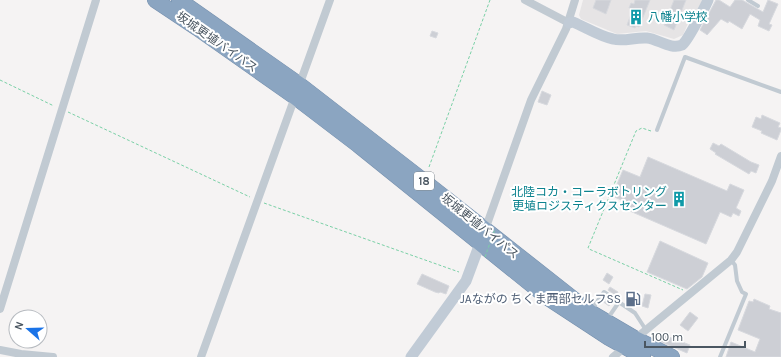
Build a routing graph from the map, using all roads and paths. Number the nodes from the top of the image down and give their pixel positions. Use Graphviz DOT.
graph roads {
  1 [pos="96,0"];
  2 [pos="155,0"];
  3 [pos="179,0"];
  4 [pos="330,0"];
  5 [pos="490,0"];
  6 [pos="525,0"];
  7 [pos="575,0"];
  8 [pos="708,0"];
  9 [pos="748,0"];
  10 [pos="758,6"];
  11 [pos="569,23"];
  12 [pos="681,45"];
  13 [pos="685,56"];
  14 [pos="0,80"];
  15 [pos="297,91"];
  16 [pos="781,92"];
  17 [pos="62,109"];
  18 [pos="658,130"];
  19 [pos="781,156"];
  20 [pos="429,167"];
  21 [pos="258,201"];
  22 [pos="486,240"];
  23 [pos="731,260"];
  24 [pos="469,276"];
  25 [pos="690,294"];
  26 [pos="619,302"];
  27 [pos="0,309"];
  28 [pos="590,312"];
  29 [pos="606,322"];
  30 [pos="636,339"];
  31 [pos="0,350"];
  32 [pos="53,357"];
  33 [pos="201,357"];
  34 [pos="411,357"];
  35 [pos="613,357"];
  36 [pos="643,357"];
  37 [pos="672,357"];
  38 [pos="720,357"];
  1 -- 17 [label="street"];
  2 -- 15 [label="highway, 坂城更埴バイパス / 18"];
  3 -- 15 [label="highway, 坂城更埴バイパス / 18"];
  4 -- 15 [label="street"];
  5 -- 20 [label="path"];
  6 -- 11 [label="street"];
  7 -- 11 [label="street"];
  8 -- 12 [label="street"];
  9 -- 10 [label="lane"];
  11 -- 12 [label="street"];
  11 -- 22 [label="street"];
  12 -- 13 [label="lane"];
  13 -- 16 [label="lane"];
  13 -- 18 [label="lane"];
  14 -- 17 [label="path"];
  15 -- 21 [label="street"];
  15 -- 22 [label="highway, 坂城更埴バイパス / 18"];
  17 -- 21 [label="path"];
  17 -- 27 [label="street"];
  18 -- 25 [label="path"];
  19 -- 23 [label="street"];
  21 -- 24 [label="path"];
  21 -- 33 [label="street"];
  22 -- 22 [label="path, bridge"];
  22 -- 24 [label="street"];
  22 -- 28 [label="highway, 坂城更埴バイパス / 18"];
  22 -- 30 [label="highway, 坂城更埴バイパス / 18"];
  23 -- 25 [label="street"];
  23 -- 38 [label="lane"];
  24 -- 34 [label="street"];
  25 -- 30 [label="street"];
  26 -- 28 [label="lane"];
  26 -- 29 [label="lane"];
  26 -- 30 [label="lane"];
  28 -- 29 [label="highway, 坂城更埴バイパス / 18"];
  29 -- 30 [label="highway, 坂城更埴バイパス / 18"];
  30 -- 35 [label="street"];
  30 -- 36 [label="highway, 坂城更埴バイパス / 18"];
  30 -- 37 [label="highway, 坂城更埴バイパス / 18"];
  31 -- 32 [label="street"];
}
